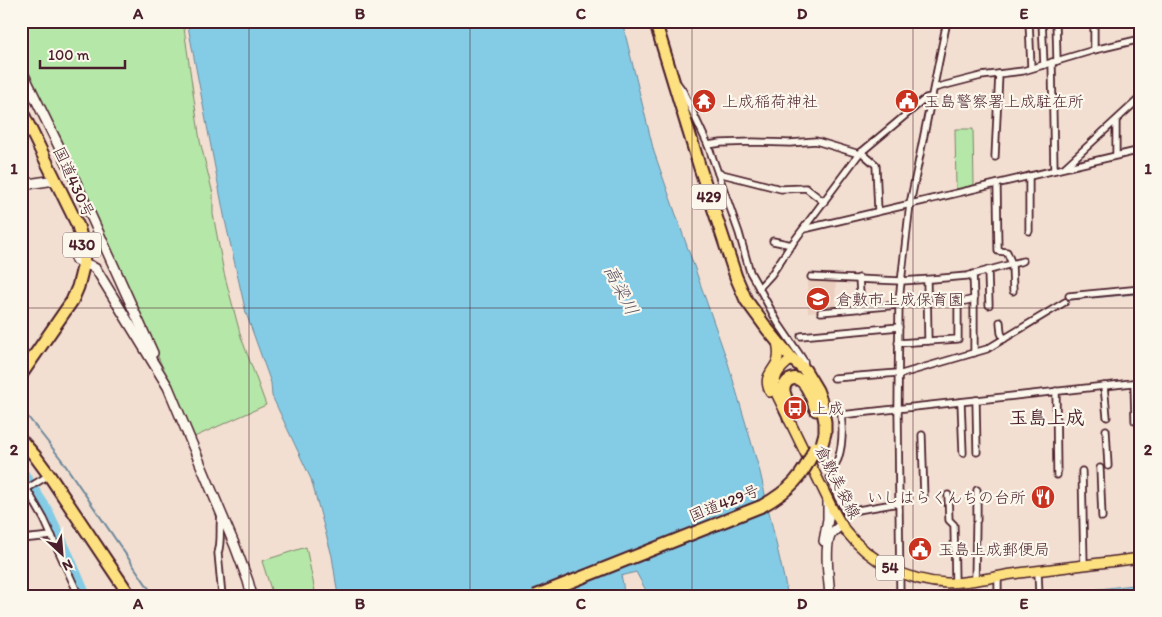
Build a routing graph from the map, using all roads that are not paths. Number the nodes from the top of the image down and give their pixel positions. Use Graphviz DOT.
graph roads {
  1 [pos="654,21"];
  2 [pos="947,21"];
  3 [pos="1029,21"];
  4 [pos="1042,21"];
  5 [pos="1056,21"];
  6 [pos="1094,21"];
  7 [pos="1141,39"];
  8 [pos="1094,50"];
  9 [pos="1054,62"];
  10 [pos="1044,65"];
  11 [pos="1031,68"];
  12 [pos="21,69"];
  13 [pos="999,74"];
  14 [pos="673,81"];
  15 [pos="934,88"];
  16 [pos="931,97"];
  17 [pos="1141,98"];
  18 [pos="21,110"];
  19 [pos="1116,121"];
  20 [pos="21,122"];
  21 [pos="708,145"];
  22 [pos="1140,150"];
  23 [pos="860,153"];
  24 [pos="1116,155"];
  25 [pos="995,157"];
  26 [pos="1063,168"];
  27 [pos="1054,170"];
  28 [pos="718,173"];
  29 [pos="1029,176"];
  30 [pos="52,180"];
  31 [pos="997,184"];
  32 [pos="21,185"];
  33 [pos="824,202"];
  34 [pos="1140,203"];
  35 [pos="910,204"];
  36 [pos="878,211"];
  37 [pos="804,229"];
  38 [pos="1029,231"];
  39 [pos="773,241"];
  40 [pos="792,245"];
  41 [pos="80,261"];
  42 [pos="1023,261"];
  43 [pos="1012,264"];
  44 [pos="988,270"];
  45 [pos="973,274"];
  46 [pos="811,277"];
  47 [pos="859,278"];
  48 [pos="927,280"];
  49 [pos="901,281"];
  50 [pos="759,288"];
  51 [pos="1141,289"];
  52 [pos="1013,291"];
  53 [pos="1069,296"];
  54 [pos="974,299"];
  55 [pos="1065,302"];
  56 [pos="899,305"];
  57 [pos="989,305"];
  58 [pos="860,308"];
  59 [pos="821,312"];
  60 [pos="1000,322"];
  61 [pos="899,327"];
  62 [pos="801,336"];
  63 [pos="1003,337"];
  64 [pos="777,341"];
  65 [pos="928,341"];
  66 [pos="898,343"];
  67 [pos="974,351"];
  68 [pos="792,359"];
  69 [pos="21,363"];
  70 [pos="158,370"];
  71 [pos="805,370"];
  72 [pos="898,374"];
  73 [pos="21,375"];
  74 [pos="834,378"];
  75 [pos="1137,382"];
  76 [pos="1104,386"];
  77 [pos="1056,391"];
  78 [pos="976,400"];
  79 [pos="961,402"];
  80 [pos="783,407"];
  81 [pos="898,408"];
  82 [pos="817,412"];
  83 [pos="1107,417"];
  84 [pos="789,418"];
  85 [pos="1135,421"];
  86 [pos="1106,430"];
  87 [pos="922,435"];
  88 [pos="21,440"];
  89 [pos="21,450"];
  90 [pos="817,451"];
  91 [pos="977,452"];
  92 [pos="962,453"];
  93 [pos="1108,466"];
  94 [pos="1100,468"];
  95 [pos="1082,471"];
  96 [pos="1057,475"];
  97 [pos="21,479"];
  98 [pos="43,479"];
  99 [pos="25,488"];
  100 [pos="977,490"];
  101 [pos="948,494"];
  102 [pos="924,498"];
  103 [pos="828,501"];
  104 [pos="896,503"];
  105 [pos="221,513"];
  106 [pos="1102,517"];
  107 [pos="842,525"];
  108 [pos="52,536"];
  109 [pos="21,540"];
  110 [pos="1141,558"];
  111 [pos="1084,565"];
  112 [pos="1038,571"];
  113 [pos="899,572"];
  114 [pos="828,573"];
  115 [pos="998,576"];
  116 [pos="975,580"];
  117 [pos="956,582"];
  118 [pos="79,596"];
  119 [pos="122,596"];
  120 [pos="130,596"];
  121 [pos="222,596"];
  122 [pos="252,596"];
  123 [pos="535,596"];
  124 [pos="548,596"];
  125 [pos="830,596"];
  126 [pos="900,596"];
  127 [pos="998,596"];
  128 [pos="1039,596"];
  1 -- 14 [label="highway, 国道429号 / 429"];
  2 -- 15 [label="street"];
  3 -- 11 [label="street"];
  4 -- 10 [label="street"];
  5 -- 9 [label="street"];
  6 -- 8 [label="street"];
  7 -- 8 [label="street"];
  8 -- 9 [label="street"];
  9 -- 10 [label="street"];
  9 -- 27 [label="street"];
  10 -- 11 [label="street"];
  11 -- 13 [label="street"];
  12 -- 70 [label="street"];
  13 -- 15 [label="street"];
  13 -- 25 [label="street"];
  14 -- 21 [label="street"];
  14 -- 64 [label="highway, 国道429号 / 429"];
  15 -- 16 [label="street"];
  16 -- 23 [label="street"];
  16 -- 35 [label="street"];
  17 -- 19 [label="street"];
  18 -- 30 [label="highway, 国道430号 / 430"];
  19 -- 24 [label="street"];
  19 -- 26 [label="street"];
  20 -- 30 [label="highway, 国道430号 / 430"];
  21 -- 23 [label="street"];
  21 -- 28 [label="street"];
  22 -- 24 [label="street"];
  22 -- 34 [label="street"];
  23 -- 33 [label="street"];
  23 -- 36 [label="street"];
  24 -- 26 [label="street"];
  26 -- 27 [label="street"];
  27 -- 29 [label="street"];
  28 -- 33 [label="street"];
  28 -- 50 [label="street"];
  29 -- 31 [label="street"];
  29 -- 38 [label="street"];
  30 -- 32 [label="street"];
  30 -- 41 [label="highway, 国道430号 / 430"];
  31 -- 35 [label="street"];
  31 -- 43 [label="street"];
  33 -- 37 [label="street"];
  35 -- 36 [label="street"];
  35 -- 49 [label="street"];
  36 -- 37 [label="street"];
  37 -- 40 [label="street"];
  39 -- 40 [label="street"];
  40 -- 50 [label="street"];
  41 -- 69 [label="highway, 国道430号 / 430"];
  41 -- 70 [label="street"];
  41 -- 73 [label="highway, 国道430号 / 430"];
  42 -- 43 [label="street"];
  43 -- 44 [label="street"];
  43 -- 52 [label="street"];
  44 -- 45 [label="street"];
  44 -- 57 [label="street"];
  45 -- 48 [label="street"];
  45 -- 54 [label="street"];
  46 -- 47 [label="street"];
  47 -- 49 [label="street"];
  47 -- 58 [label="street"];
  48 -- 49 [label="street"];
  48 -- 65 [label="street"];
  49 -- 56 [label="street"];
  50 -- 71 [label="street"];
  51 -- 53 [label="street"];
  54 -- 65 [label="street"];
  54 -- 67 [label="street"];
  55 -- 63 [label="street"];
  56 -- 58 [label="street"];
  56 -- 61 [label="street"];
  58 -- 59 [label="street"];
  60 -- 63 [label="street"];
  61 -- 62 [label="street"];
  61 -- 66 [label="street"];
  63 -- 67 [label="street"];
  64 -- 68 [label="highway, 国道429号 / 429"];
  64 -- 80 [label="main road"];
  65 -- 66 [label="street"];
  66 -- 72 [label="street"];
  67 -- 72 [label="street"];
  68 -- 71 [label="highway, 国道429号 / 429"];
  68 -- 80 [label="main road, 倉敷美袋線 / 54"];
  68 -- 82 [label="highway, 国道429号 / 429"];
  70 -- 105 [label="street"];
  71 -- 90 [label="highway, 国道429号 / 429"];
  72 -- 74 [label="street"];
  72 -- 81 [label="street"];
  75 -- 76 [label="street"];
  75 -- 85 [label="street"];
  76 -- 77 [label="street"];
  76 -- 83 [label="street"];
  77 -- 78 [label="street"];
  77 -- 96 [label="street"];
  78 -- 79 [label="street"];
  78 -- 91 [label="street"];
  79 -- 81 [label="street"];
  79 -- 92 [label="street"];
  80 -- 84 [label="main road, 倉敷美袋線 / 54"];
  81 -- 104 [label="street"];
  81 -- 104 [label="street"];
  82 -- 84 [label="highway"];
  82 -- 90 [label="highway, 国道429号 / 429"];
  84 -- 103 [label="main road, 倉敷美袋線 / 54"];
  86 -- 93 [label="street"];
  87 -- 102 [label="street"];
  88 -- 98 [label="highway"];
  89 -- 98 [label="highway"];
  90 -- 123 [label="highway, 国道429号 / 429, bridge"];
  90 -- 124 [label="highway, 国道429号 / 429"];
  94 -- 106 [label="street"];
  95 -- 111 [label="street"];
  97 -- 99 [label="street"];
  98 -- 99 [label="street"];
  98 -- 119 [label="highway"];
  98 -- 120 [label="highway"];
  99 -- 108 [label="street"];
  100 -- 116 [label="street"];
  101 -- 117 [label="street"];
  103 -- 107 [label="main road, 倉敷美袋線 / 54"];
  103 -- 114 [label="street"];
  104 -- 113 [label="street"];
  105 -- 121 [label="street"];
  105 -- 122 [label="street"];
  107 -- 113 [label="main road, 倉敷美袋線 / 54"];
  107 -- 114 [label="street"];
  108 -- 109 [label="street"];
  108 -- 118 [label="street"];
  110 -- 111 [label="main road, 倉敷美袋線 / 54"];
  111 -- 112 [label="main road, 倉敷美袋線 / 54"];
  112 -- 115 [label="main road, 倉敷美袋線 / 54"];
  112 -- 128 [label="street"];
  113 -- 117 [label="main road, 倉敷美袋線 / 54"];
  113 -- 126 [label="street"];
  114 -- 125 [label="street"];
  115 -- 116 [label="main road, 倉敷美袋線 / 54"];
  115 -- 127 [label="street"];
  116 -- 117 [label="main road, 倉敷美袋線 / 54"];
}
